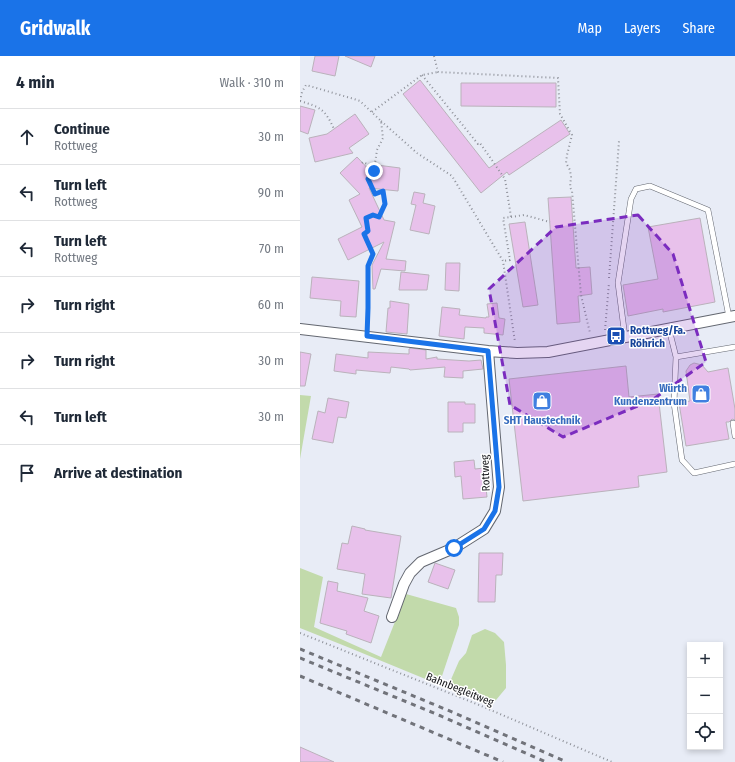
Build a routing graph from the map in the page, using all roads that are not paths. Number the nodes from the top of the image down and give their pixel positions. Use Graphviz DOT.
graph roads {
  1 [pos="732,317"];
  2 [pos="300,329"];
  3 [pos="669,329"];
  4 [pos="625,338"];
  5 [pos="735,347"];
  6 [pos="488,351"];
  7 [pos="676,357"];
  8 [pos="733,423"];
  9 [pos="735,436"];
  10 [pos="735,464"];
  11 [pos="392,616"];
  1 -- 3 [label="street"];
  1 -- 4 [label="lane"];
  2 -- 6 [label="street"];
  3 -- 4 [label="street"];
  3 -- 7 [label="lane"];
  4 -- 6 [label="street"];
  5 -- 7 [label="lane"];
  6 -- 11 [label="street, Rottweg"];
  7 -- 10 [label="lane"];
  8 -- 9 [label="lane"];
}
